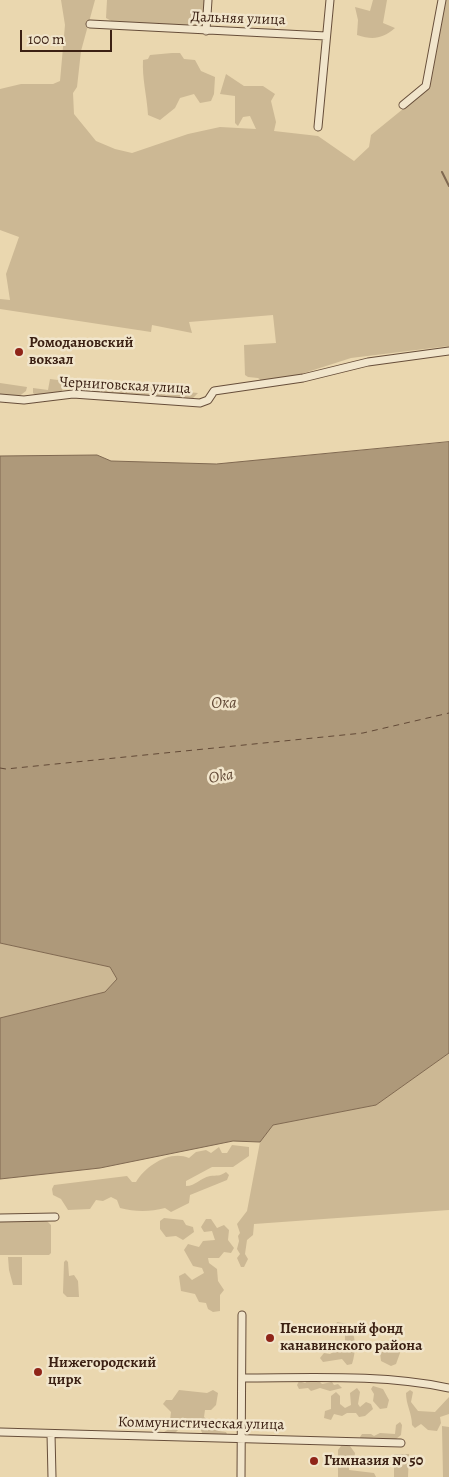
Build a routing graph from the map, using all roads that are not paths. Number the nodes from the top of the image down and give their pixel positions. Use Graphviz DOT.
graph roads {
  1 [pos="208,0"];
  2 [pos="330,0"];
  3 [pos="442,0"];
  4 [pos="90,24"];
  5 [pos="206,32"];
  6 [pos="326,36"];
  7 [pos="403,105"];
  8 [pos="318,126"];
  9 [pos="449,351"];
  10 [pos="0,398"];
  11 [pos="55,1217"];
  12 [pos="0,1218"];
  13 [pos="242,1315"];
  14 [pos="242,1378"];
  15 [pos="449,1388"];
  16 [pos="0,1432"];
  17 [pos="51,1434"];
  18 [pos="241,1438"];
  19 [pos="401,1443"];
  20 [pos="52,1477"];
  21 [pos="241,1477"];
  1 -- 5 [label="street"];
  2 -- 6 [label="street"];
  3 -- 7 [label="street"];
  4 -- 5 [label="street, Дальняя улица"];
  5 -- 6 [label="street, Дальняя улица"];
  6 -- 8 [label="street"];
  9 -- 10 [label="street, Черниговская улица"];
  11 -- 12 [label="street"];
  13 -- 14 [label="street"];
  14 -- 15 [label="street"];
  14 -- 18 [label="street"];
  16 -- 17 [label="street, Коммунистическая улица"];
  17 -- 18 [label="street, Коммунистическая улица"];
  17 -- 20 [label="street"];
  18 -- 19 [label="street, Коммунистическая улица"];
  18 -- 21 [label="street"];
}
